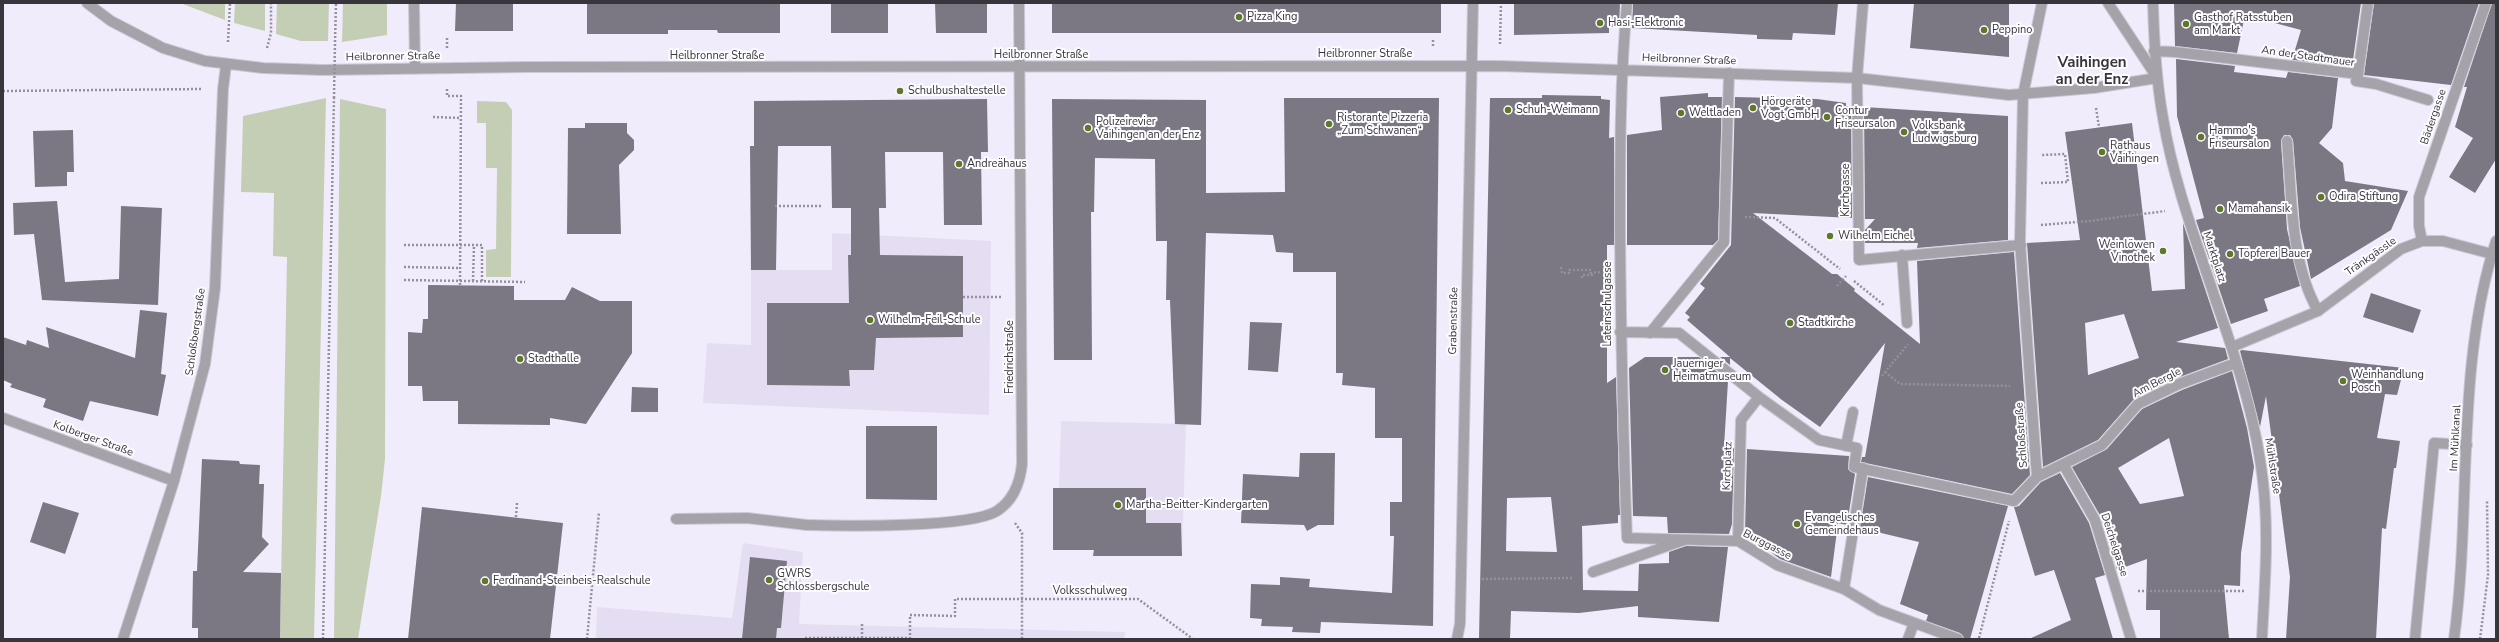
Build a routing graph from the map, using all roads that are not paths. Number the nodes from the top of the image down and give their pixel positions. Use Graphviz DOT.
graph roads {
  1 [pos="88,3"];
  2 [pos="414,3"];
  3 [pos="1019,3"];
  4 [pos="1473,3"];
  5 [pos="1627,3"];
  6 [pos="1863,3"];
  7 [pos="2042,3"];
  8 [pos="2108,3"];
  9 [pos="2153,3"];
  10 [pos="2368,3"];
  11 [pos="2486,3"];
  12 [pos="2154,51"];
  13 [pos="226,65"];
  14 [pos="1472,66"];
  15 [pos="1019,68"];
  16 [pos="415,69"];
  17 [pos="1621,70"];
  18 [pos="1729,73"];
  19 [pos="2358,74"];
  20 [pos="1857,78"];
  21 [pos="2157,78"];
  22 [pos="2023,95"];
  23 [pos="2428,100"];
  24 [pos="2287,141"];
  25 [pos="2422,241"];
  26 [pos="2496,241"];
  27 [pos="2020,243"];
  28 [pos="2492,254"];
  29 [pos="1902,255"];
  30 [pos="2216,301"];
  31 [pos="2318,311"];
  32 [pos="1907,324"];
  33 [pos="1620,332"];
  34 [pos="1650,332"];
  35 [pos="2232,347"];
  36 [pos="2236,364"];
  37 [pos="1759,397"];
  38 [pos="1853,412"];
  39 [pos="3,418"];
  40 [pos="2467,445"];
  41 [pos="1846,446"];
  42 [pos="2063,464"];
  43 [pos="1863,468"];
  44 [pos="2037,477"];
  45 [pos="174,481"];
  46 [pos="676,519"];
  47 [pos="1628,538"];
  48 [pos="1686,539"];
  49 [pos="1738,541"];
  50 [pos="1593,572"];
  51 [pos="1844,589"];
  52 [pos="1914,623"];
  53 [pos="123,639"];
  54 [pos="1457,639"];
  55 [pos="1908,639"];
  56 [pos="1958,639"];
  57 [pos="2131,639"];
  58 [pos="2262,639"];
  59 [pos="2415,639"];
  60 [pos="2454,639"];
  1 -- 13 [label="street, Heilbronner Straße"];
  2 -- 16 [label="street"];
  3 -- 15 [label="street, Friedrichstraße"];
  4 -- 14 [label="street, Grabenstraße"];
  5 -- 17 [label="street, Lateinschulgasse"];
  6 -- 20 [label="street"];
  7 -- 22 [label="street, Schloßstraße"];
  8 -- 21 [label="street"];
  9 -- 12 [label="street, Marktplatz"];
  10 -- 19 [label="street"];
  11 -- 25 [label="street, Bädergasse"];
  12 -- 19 [label="street, An der Stadtmauer"];
  12 -- 21 [label="street, Marktplatz"];
  13 -- 16 [label="street, Heilbronner Straße"];
  13 -- 45 [label="street, Schloßbergstraße"];
  14 -- 15 [label="street, Heilbronner Straße"];
  14 -- 17 [label="street, Heilbronner Straße"];
  14 -- 54 [label="street, Grabenstraße"];
  15 -- 16 [label="street, Heilbronner Straße"];
  15 -- 46 [label="street, Friedrichstraße"];
  17 -- 18 [label="street, Heilbronner Straße"];
  17 -- 33 [label="street, Lateinschulgasse"];
  18 -- 20 [label="street, Heilbronner Straße"];
  18 -- 34 [label="street"];
  19 -- 23 [label="street, An der Stadtmauer"];
  20 -- 22 [label="street, Heilbronner Straße"];
  20 -- 29 [label="street, Kirchgasse"];
  21 -- 22 [label="street, Heilbronner Straße"];
  21 -- 30 [label="street, Marktplatz"];
  22 -- 27 [label="street, Schloßstraße"];
  24 -- 31 [label="street"];
  25 -- 28 [label="street, Tränkgässle"];
  25 -- 31 [label="street, Tränkgässle"];
  26 -- 28 [label="street, Im Mühlkanal"];
  27 -- 29 [label="street, Kirchgasse"];
  27 -- 44 [label="street, Schloßstraße"];
  28 -- 40 [label="street, Im Mühlkanal"];
  29 -- 32 [label="street"];
  30 -- 35 [label="street, Mühlstraße"];
  31 -- 35 [label="street, Tränkgässle"];
  33 -- 34 [label="street"];
  33 -- 47 [label="street, Lateinschulgasse"];
  34 -- 37 [label="street"];
  35 -- 36 [label="street, Mühlstraße"];
  36 -- 42 [label="street, Am Bergle"];
  36 -- 58 [label="street, Mühlstraße"];
  37 -- 41 [label="street"];
  37 -- 49 [label="street, Kirchplatz"];
  38 -- 41 [label="street"];
  39 -- 45 [label="street, Kolberger Straße"];
  40 -- 59 [label="street"];
  40 -- 60 [label="street, Im Mühlkanal"];
  41 -- 43 [label="street"];
  42 -- 44 [label="street, Am Bergle"];
  42 -- 57 [label="street, Deichelgasse"];
  43 -- 44 [label="street, Schloßstraße"];
  43 -- 51 [label="street"];
  45 -- 53 [label="street, Schloßbergstraße"];
  47 -- 48 [label="street, Burggasse"];
  48 -- 49 [label="street, Burggasse"];
  48 -- 50 [label="street"];
  49 -- 51 [label="street, Burggasse"];
  51 -- 52 [label="street, Burggasse"];
  52 -- 55 [label="street"];
  52 -- 56 [label="street, Burggasse"];
}
